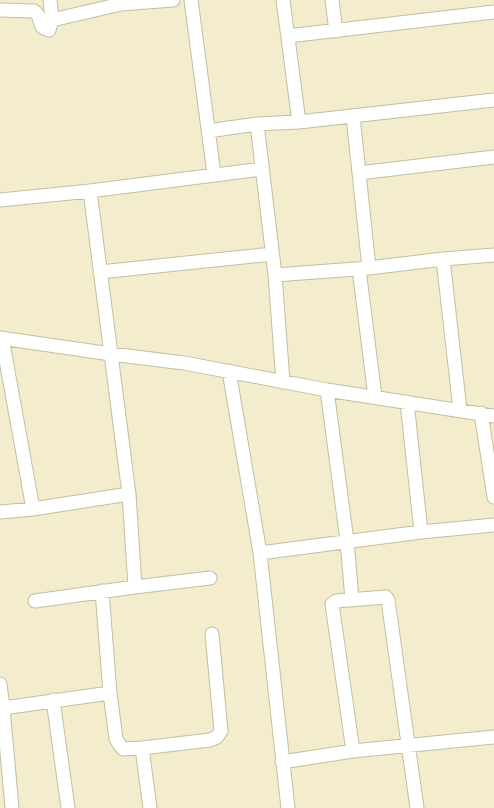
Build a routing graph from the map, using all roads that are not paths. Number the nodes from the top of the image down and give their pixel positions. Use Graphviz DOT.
graph roads {
  1 [pos="50,0"];
  2 [pos="173,0"];
  3 [pos="191,0"];
  4 [pos="283,0"];
  5 [pos="332,0"];
  6 [pos="120,2"];
  7 [pos="0,10"];
  8 [pos="494,12"];
  9 [pos="52,20"];
  10 [pos="336,31"];
  11 [pos="288,36"];
  12 [pos="494,100"];
  13 [pos="353,116"];
  14 [pos="299,122"];
  15 [pos="257,124"];
  16 [pos="208,131"];
  17 [pos="494,157"];
  18 [pos="262,169"];
  19 [pos="359,173"];
  20 [pos="214,174"];
  21 [pos="90,191"];
  22 [pos="0,200"];
  23 [pos="272,254"];
  24 [pos="494,255"];
  25 [pos="443,259"];
  26 [pos="364,268"];
  27 [pos="100,272"];
  28 [pos="275,275"];
  29 [pos="1,338"];
  30 [pos="111,354"];
  31 [pos="230,371"];
  32 [pos="283,382"];
  33 [pos="327,390"];
  34 [pos="375,397"];
  35 [pos="407,402"];
  36 [pos="460,410"];
  37 [pos="488,415"];
  38 [pos="129,494"];
  39 [pos="494,497"];
  40 [pos="33,509"];
  41 [pos="0,512"];
  42 [pos="494,525"];
  43 [pos="421,532"];
  44 [pos="346,541"];
  45 [pos="260,553"];
  46 [pos="210,578"];
  47 [pos="134,587"];
  48 [pos="102,591"];
  49 [pos="35,600"];
  50 [pos="352,600"];
  51 [pos="212,634"];
  52 [pos="0,684"];
  53 [pos="110,693"];
  54 [pos="53,700"];
  55 [pos="3,708"];
  56 [pos="494,737"];
  57 [pos="408,747"];
  58 [pos="142,748"];
  59 [pos="353,751"];
  60 [pos="282,762"];
  61 [pos="12,808"];
  62 [pos="68,808"];
  63 [pos="150,808"];
  64 [pos="288,808"];
  65 [pos="417,808"];
  1 -- 9 [label="street"];
  2 -- 6 [label="street"];
  3 -- 16 [label="street"];
  4 -- 11 [label="street"];
  5 -- 10 [label="street"];
  6 -- 9 [label="street"];
  7 -- 9 [label="street"];
  8 -- 10 [label="street"];
  10 -- 11 [label="street"];
  11 -- 14 [label="street"];
  12 -- 13 [label="street"];
  13 -- 14 [label="street"];
  13 -- 19 [label="street"];
  14 -- 15 [label="street"];
  15 -- 16 [label="street"];
  15 -- 18 [label="street"];
  16 -- 20 [label="street"];
  17 -- 19 [label="street"];
  18 -- 20 [label="street"];
  18 -- 23 [label="street"];
  19 -- 26 [label="street"];
  20 -- 21 [label="street"];
  21 -- 22 [label="street"];
  21 -- 27 [label="street"];
  23 -- 27 [label="street"];
  23 -- 28 [label="street"];
  24 -- 25 [label="street"];
  25 -- 26 [label="street"];
  25 -- 36 [label="street"];
  26 -- 28 [label="street"];
  26 -- 34 [label="street"];
  27 -- 30 [label="street"];
  28 -- 32 [label="street"];
  29 -- 30 [label="street"];
  29 -- 40 [label="street"];
  30 -- 31 [label="street"];
  30 -- 38 [label="street"];
  31 -- 32 [label="street"];
  31 -- 45 [label="street"];
  32 -- 33 [label="street"];
  33 -- 34 [label="street"];
  33 -- 44 [label="street"];
  34 -- 35 [label="street"];
  35 -- 36 [label="street"];
  35 -- 43 [label="street"];
  36 -- 37 [label="street"];
  37 -- 39 [label="street"];
  38 -- 40 [label="street"];
  38 -- 47 [label="street"];
  40 -- 41 [label="street"];
  42 -- 43 [label="street"];
  43 -- 44 [label="street"];
  44 -- 45 [label="street"];
  44 -- 50 [label="street"];
  45 -- 60 [label="street"];
  46 -- 47 [label="street"];
  47 -- 48 [label="street"];
  48 -- 49 [label="street"];
  48 -- 53 [label="street"];
  50 -- 57 [label="street"];
  50 -- 59 [label="street"];
  51 -- 58 [label="street"];
  52 -- 55 [label="street"];
  53 -- 54 [label="street"];
  53 -- 58 [label="street"];
  54 -- 55 [label="street"];
  54 -- 62 [label="street"];
  55 -- 61 [label="street"];
  56 -- 57 [label="street"];
  57 -- 59 [label="street"];
  57 -- 65 [label="street"];
  58 -- 63 [label="street"];
  59 -- 60 [label="street"];
  60 -- 64 [label="street"];
}
